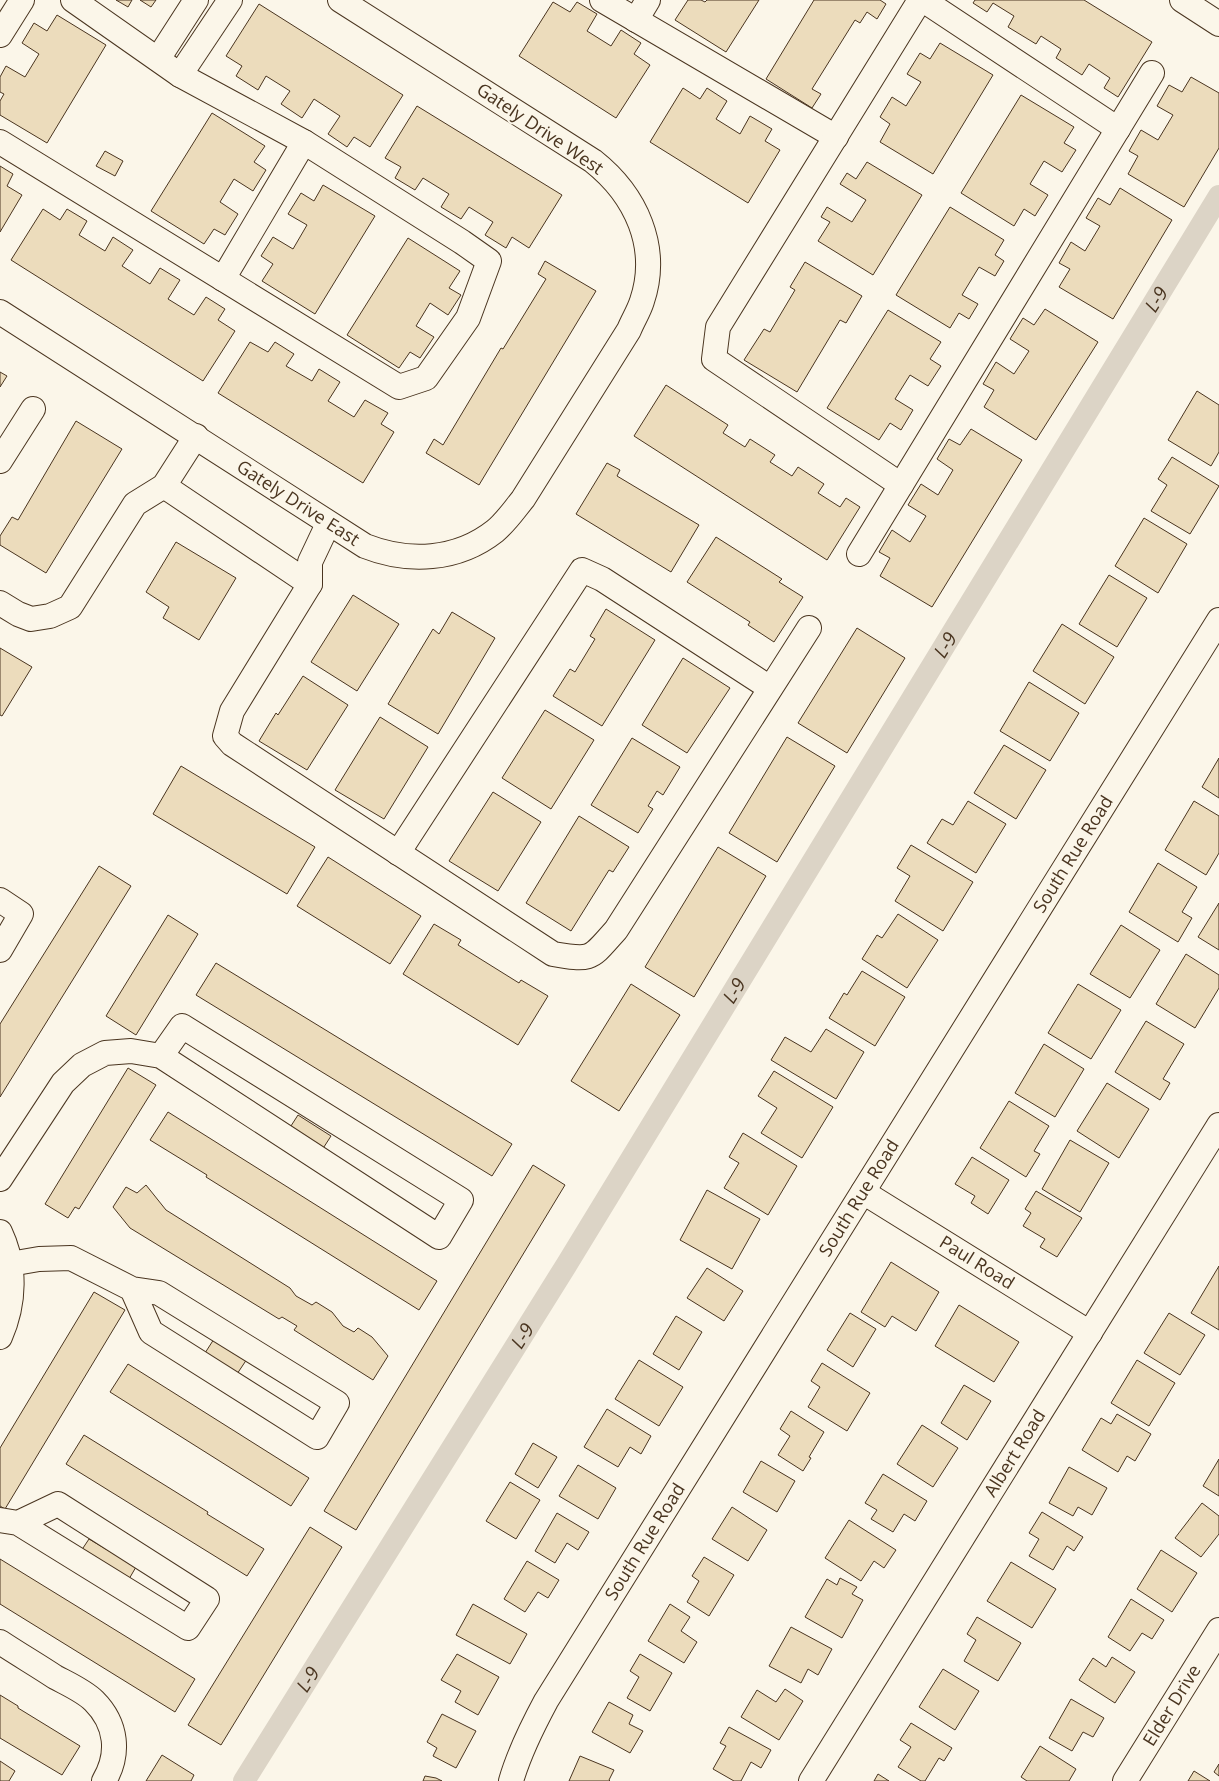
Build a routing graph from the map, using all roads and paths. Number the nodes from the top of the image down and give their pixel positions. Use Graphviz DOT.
graph roads {
  1 [pos="22,0"];
  2 [pos="73,0"];
  3 [pos="196,0"];
  4 [pos="230,0"];
  5 [pos="340,0"];
  6 [pos="602,0"];
  7 [pos="648,0"];
  8 [pos="922,0"];
  9 [pos="1182,0"];
  10 [pos="636,20"];
  11 [pos="1219,24"];
  12 [pos="0,35"];
  13 [pos="158,59"];
  14 [pos="1152,73"];
  15 [pos="180,75"];
  16 [pos="1118,129"];
  17 [pos="836,137"];
  18 [pos="0,142"];
  19 [pos="304,142"];
  20 [pos="223,279"];
  21 [pos="0,312"];
  22 [pos="33,409"];
  23 [pos="572,420"];
  24 [pos="196,436"];
  25 [pos="0,461"];
  26 [pos="901,485"];
  27 [pos="164,486"];
  28 [pos="328,524"];
  29 [pos="859,554"];
  30 [pos="310,584"];
  31 [pos="0,603"];
  32 [pos="1219,620"];
  33 [pos="809,628"];
  34 [pos="770,688"];
  35 [pos="398,853"];
  36 [pos="0,900"];
  37 [pos="0,950"];
  38 [pos="161,1056"];
  39 [pos="1219,1125"];
  40 [pos="0,1179"];
  41 [pos="863,1192"];
  42 [pos="0,1232"];
  43 [pos="10,1264"];
  44 [pos="132,1289"];
  45 [pos="1090,1333"];
  46 [pos="0,1337"];
  47 [pos="9,1522"];
  48 [pos="1219,1630"];
  49 [pos="0,1642"];
  50 [pos="104,1781"];
  51 [pos="511,1781"];
  52 [pos="811,1781"];
  53 [pos="1125,1781"];
  1 -- 12 [label="street"];
  2 -- 13 [label="street"];
  3 -- 13 [label="street"];
  4 -- 15 [label="street"];
  5 -- 23 [label="street, Gately Drive West"];
  6 -- 10 [label="street"];
  7 -- 10 [label="street"];
  8 -- 16 [label="street"];
  8 -- 17 [label="street"];
  9 -- 11 [label="street"];
  10 -- 17 [label="street"];
  13 -- 15 [label="street"];
  14 -- 16 [label="street"];
  15 -- 19 [label="street"];
  16 -- 26 [label="street"];
  17 -- 26 [label="street"];
  18 -- 20 [label="street"];
  19 -- 20 [label="street"];
  19 -- 20 [label="street"];
  21 -- 24 [label="street, Gately Drive East"];
  22 -- 25 [label="street"];
  23 -- 28 [label="street, Gately Drive East"];
  24 -- 27 [label="street"];
  24 -- 28 [label="street, Gately Drive East"];
  26 -- 29 [label="street"];
  27 -- 30 [label="street"];
  27 -- 31 [label="street"];
  28 -- 30 [label="street"];
  30 -- 35 [label="street"];
  32 -- 41 [label="street, South Rue Road"];
  33 -- 34 [label="street"];
  34 -- 35 [label="street"];
  34 -- 35 [label="street"];
  36 -- 37 [label="street"];
  38 -- 38 [label="street"];
  38 -- 40 [label="street"];
  39 -- 45 [label="street, Albert Road"];
  41 -- 45 [label="street, Paul Road"];
  41 -- 51 [label="street, South Rue Road"];
  42 -- 43 [label="street"];
  43 -- 44 [label="street"];
  43 -- 46 [label="street"];
  44 -- 44 [label="street"];
  45 -- 52 [label="street, Albert Road"];
  47 -- 47 [label="street"];
  48 -- 53 [label="street, Elder Drive"];
  49 -- 50 [label="street"];
}
